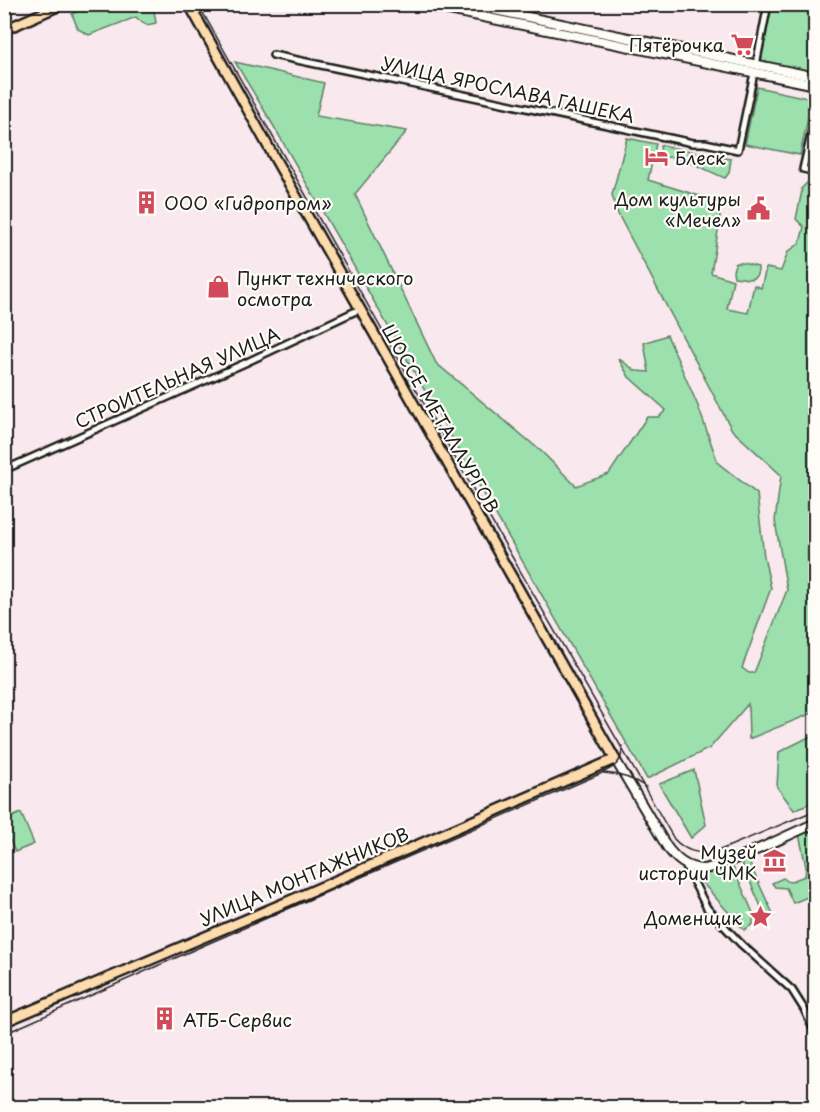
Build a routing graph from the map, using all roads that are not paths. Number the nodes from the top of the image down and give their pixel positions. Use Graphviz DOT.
graph roads {
  1 [pos="63,4"];
  2 [pos="420,4"];
  3 [pos="466,4"];
  4 [pos="768,4"];
  5 [pos="188,6"];
  6 [pos="497,8"];
  7 [pos="495,20"];
  8 [pos="4,30"];
  9 [pos="273,55"];
  10 [pos="755,69"];
  11 [pos="816,77"];
  12 [pos="816,85"];
  13 [pos="816,113"];
  14 [pos="816,172"];
  15 [pos="360,309"];
  16 [pos="4,470"];
  17 [pos="615,759"];
  18 [pos="816,823"];
  19 [pos="685,865"];
  20 [pos="4,1022"];
  21 [pos="815,1033"];
  1 -- 8 [label="main road"];
  2 -- 7 [label="main road"];
  3 -- 6 [label="main road"];
  4 -- 10 [label="street"];
  5 -- 15 [label="main road, ШОССЕ МЕТАЛЛУРГОВ"];
  6 -- 7 [label="main road"];
  6 -- 10 [label="main road"];
  7 -- 10 [label="main road"];
  9 -- 10 [label="street, УЛИЦА ЯРОСЛАВА ГАШЕКА"];
  10 -- 11 [label="main road"];
  10 -- 12 [label="main road"];
  13 -- 14 [label="street"];
  15 -- 16 [label="street, СТРОИТЕЛЬНАЯ УЛИЦА"];
  15 -- 17 [label="main road, ШОССЕ МЕТАЛЛУРГОВ"];
  17 -- 19 [label="main road, ШОССЕ МЕТАЛЛУРГОВ"];
  17 -- 20 [label="main road, УЛИЦА МОНТАЖНИКОВ"];
  18 -- 19 [label="main road"];
  19 -- 21 [label="street"];
}
